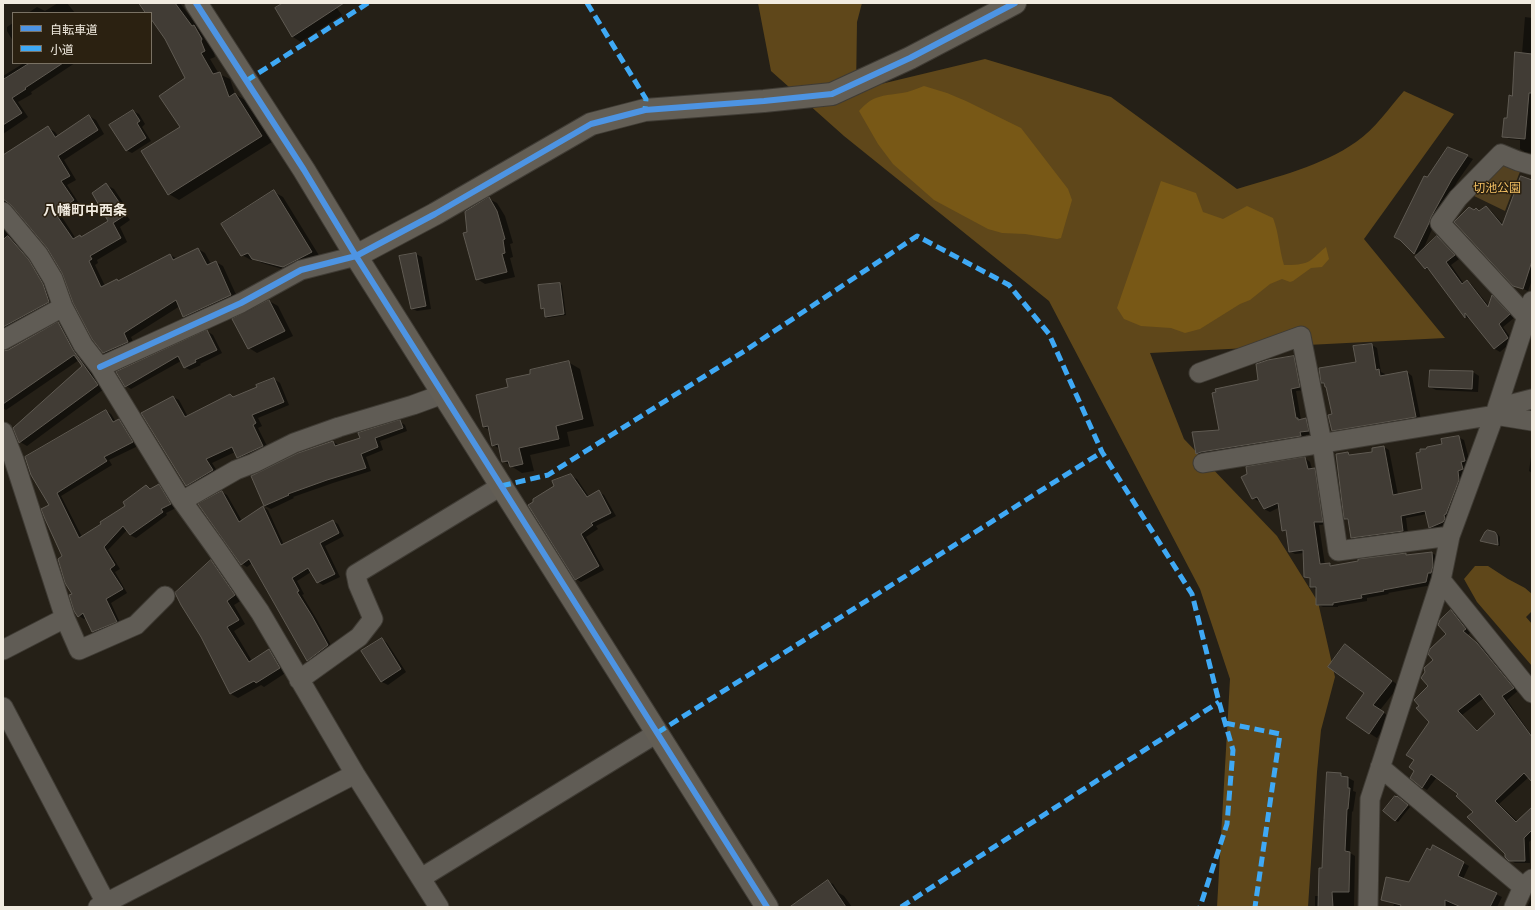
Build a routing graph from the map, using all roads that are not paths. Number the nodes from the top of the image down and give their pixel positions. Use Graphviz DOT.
graph roads {
  1 [pos="196,3"];
  2 [pos="1014,3"];
  3 [pos="1532,165"];
  4 [pos="3,212"];
  5 [pos="356,256"];
  6 [pos="63,307"];
  7 [pos="1529,309"];
  8 [pos="3,340"];
  9 [pos="100,367"];
  10 [pos="1199,373"];
  11 [pos="443,394"];
  12 [pos="1532,399"];
  13 [pos="1496,412"];
  14 [pos="1532,421"];
  15 [pos="3,432"];
  16 [pos="1322,443"];
  17 [pos="1203,463"];
  18 [pos="501,486"];
  19 [pos="182,501"];
  20 [pos="1450,536"];
  21 [pos="1441,580"];
  22 [pos="165,596"];
  23 [pos="65,618"];
  24 [pos="3,650"];
  25 [pos="299,680"];
  26 [pos="1532,694"];
  27 [pos="3,707"];
  28 [pos="657,733"];
  29 [pos="1380,766"];
  30 [pos="355,774"];
  31 [pos="421,878"];
  32 [pos="1527,883"];
  33 [pos="104,906"];
  34 [pos="438,907"];
  35 [pos="767,907"];
  36 [pos="1368,907"];
  37 [pos="1514,907"];
  1 -- 5 [label="street"];
  2 -- 5 [label="street"];
  3 -- 7 [label="street"];
  4 -- 6 [label="street"];
  5 -- 9 [label="street"];
  5 -- 11 [label="street"];
  6 -- 8 [label="street"];
  6 -- 9 [label="street"];
  7 -- 13 [label="street"];
  9 -- 19 [label="street"];
  10 -- 16 [label="street"];
  11 -- 18 [label="street"];
  11 -- 19 [label="street"];
  12 -- 13 [label="street"];
  13 -- 14 [label="street"];
  13 -- 16 [label="street"];
  13 -- 20 [label="street"];
  15 -- 23 [label="street"];
  16 -- 17 [label="street"];
  16 -- 20 [label="street"];
  18 -- 25 [label="street"];
  18 -- 28 [label="street"];
  19 -- 25 [label="street"];
  20 -- 21 [label="street"];
  21 -- 26 [label="street"];
  21 -- 29 [label="street"];
  22 -- 23 [label="street"];
  23 -- 24 [label="street"];
  25 -- 30 [label="street"];
  27 -- 33 [label="street"];
  28 -- 31 [label="street"];
  28 -- 35 [label="street"];
  29 -- 32 [label="street"];
  29 -- 36 [label="street"];
  30 -- 31 [label="street"];
  30 -- 33 [label="street"];
  31 -- 34 [label="street"];
  32 -- 37 [label="street"];
}
